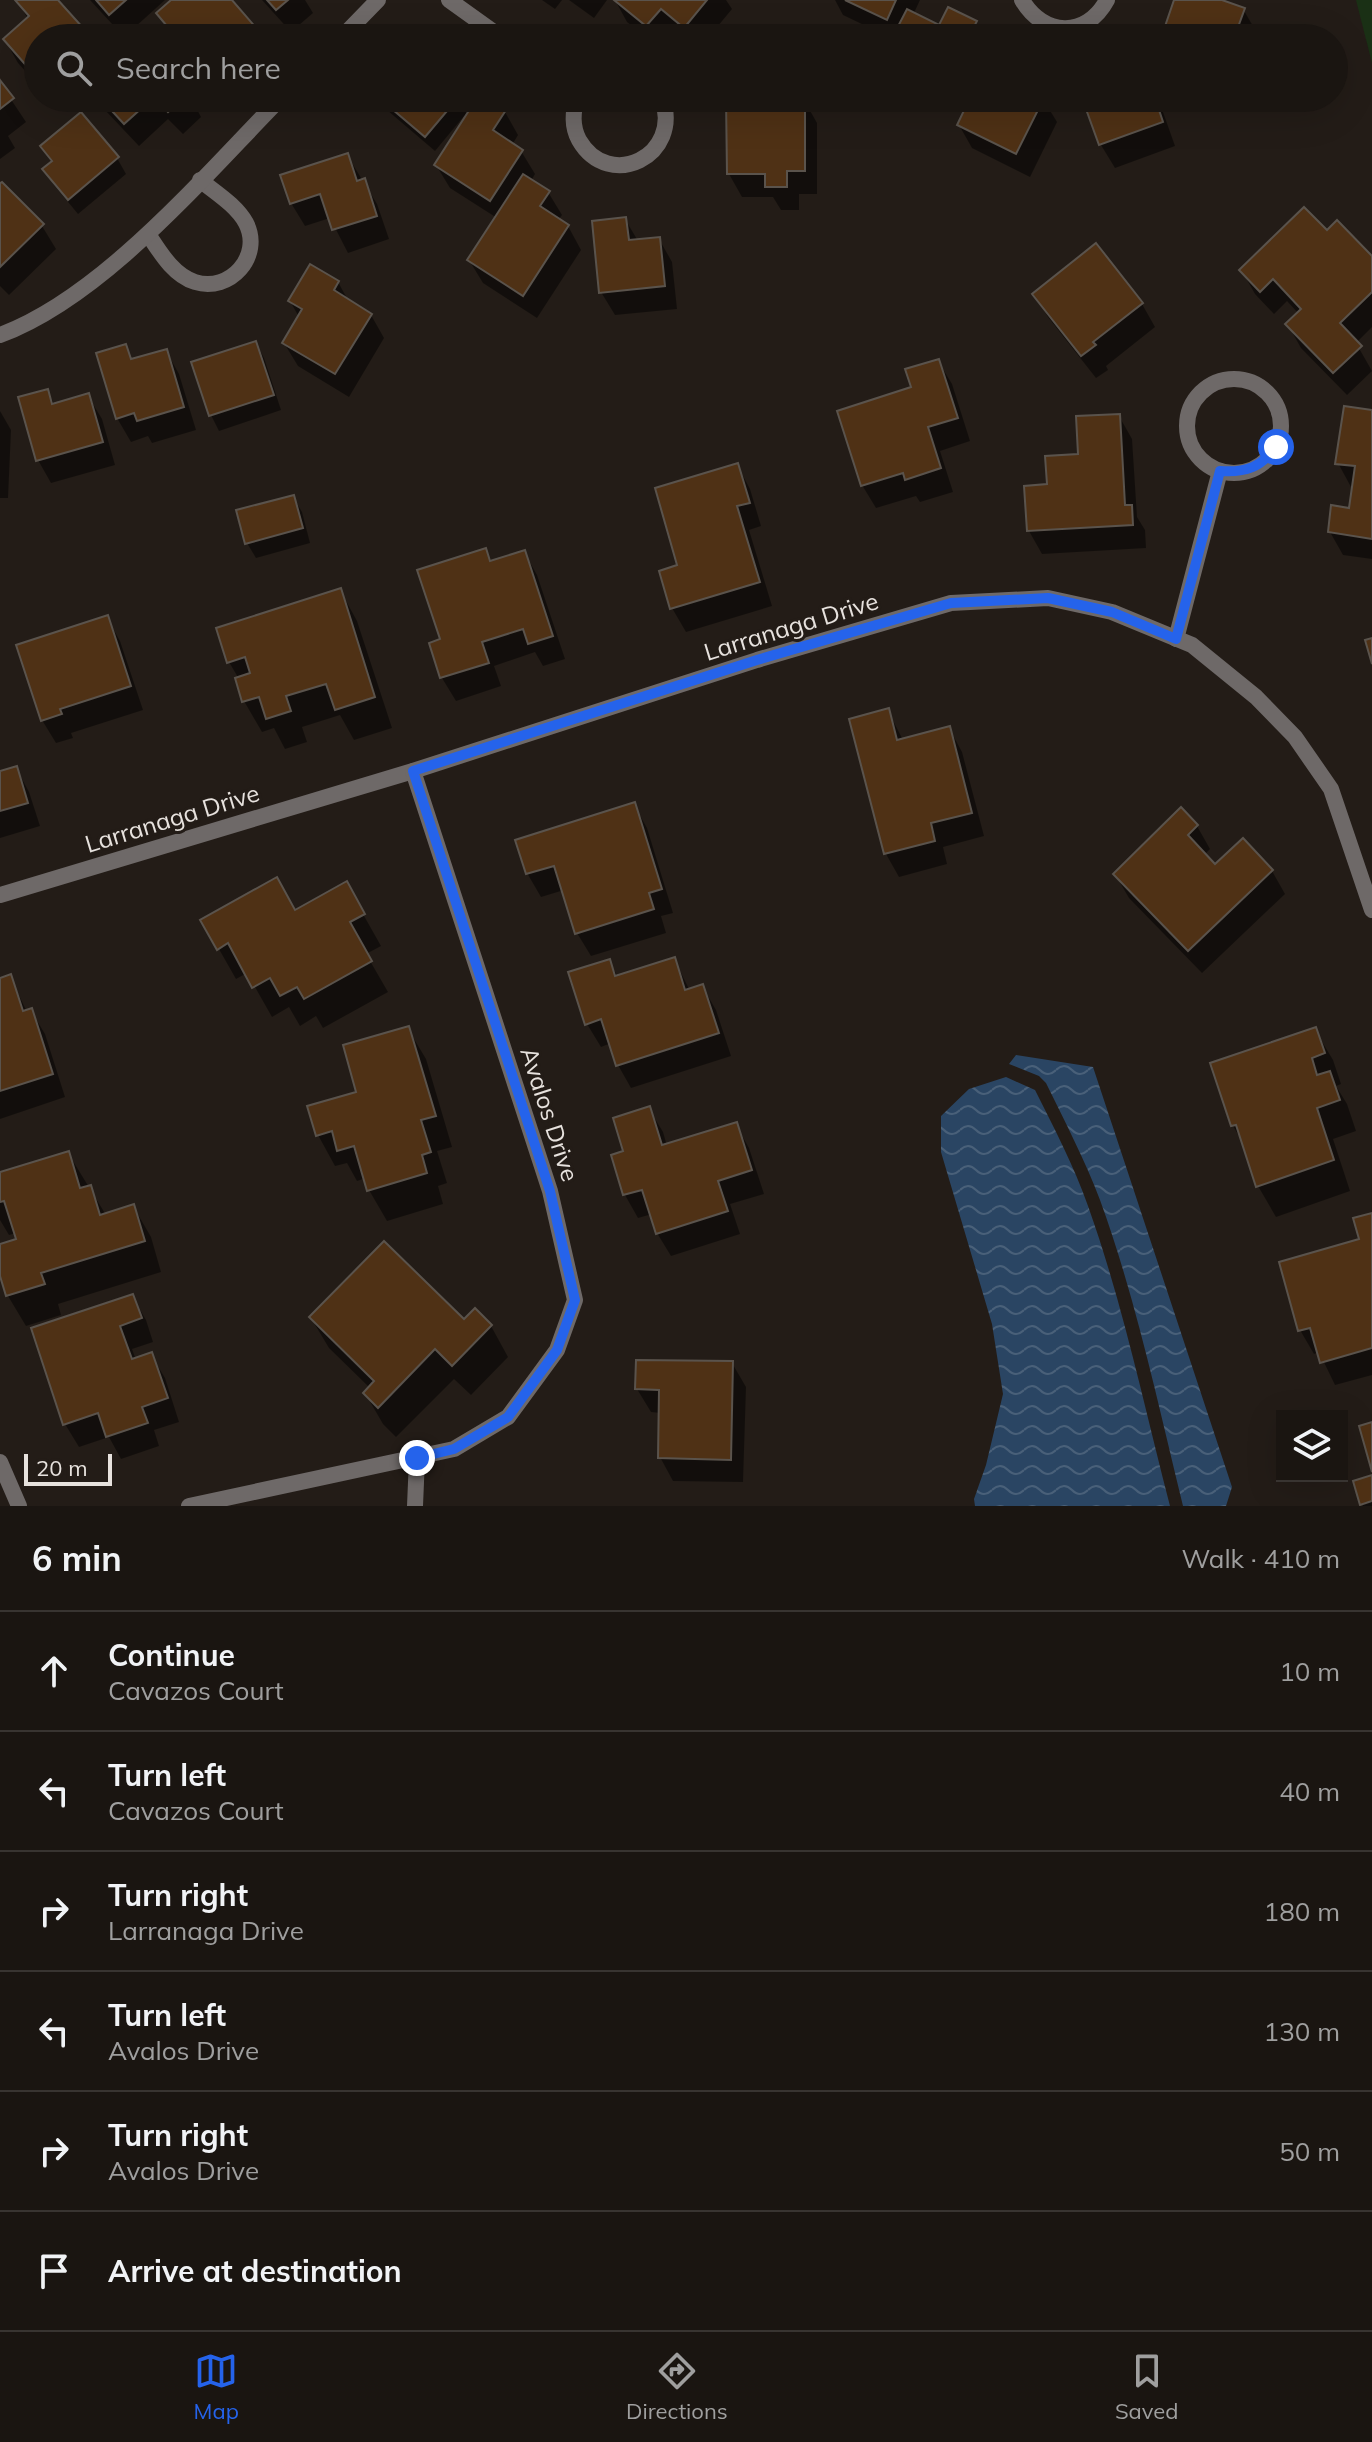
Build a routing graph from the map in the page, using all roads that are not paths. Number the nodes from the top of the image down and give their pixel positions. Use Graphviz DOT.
graph roads {
  1 [pos="378,0"];
  2 [pos="449,0"];
  3 [pos="1022,0"];
  4 [pos="1107,0"];
  5 [pos="355,24"];
  6 [pos="482,24"];
  7 [pos="1045,24"];
  8 [pos="1083,24"];
  9 [pos="267,112"];
  10 [pos="574,112"];
  11 [pos="666,112"];
  12 [pos="200,180"];
  13 [pos="148,234"];
  14 [pos="0,335"];
  15 [pos="1220,471"];
  16 [pos="1176,639"];
  17 [pos="413,771"];
  18 [pos="0,895"];
  19 [pos="1372,910"];
  20 [pos="417,1458"];
  21 [pos="0,1462"];
  22 [pos="19,1506"];
  23 [pos="189,1506"];
  24 [pos="415,1506"];
  1 -- 5 [label="street"];
  2 -- 6 [label="street"];
  3 -- 7 [label="street"];
  4 -- 8 [label="street"];
  9 -- 12 [label="street"];
  10 -- 11 [label="street"];
  12 -- 13 [label="street"];
  12 -- 13 [label="street"];
  13 -- 14 [label="street"];
  15 -- 15 [label="street"];
  15 -- 16 [label="street"];
  16 -- 17 [label="street, Larranaga Drive"];
  16 -- 19 [label="street, Larranaga Drive"];
  17 -- 18 [label="street, Larranaga Drive"];
  17 -- 20 [label="street, Avalos Drive"];
  20 -- 23 [label="street, Avalos Drive"];
  20 -- 24 [label="street"];
  21 -- 22 [label="street"];
}
